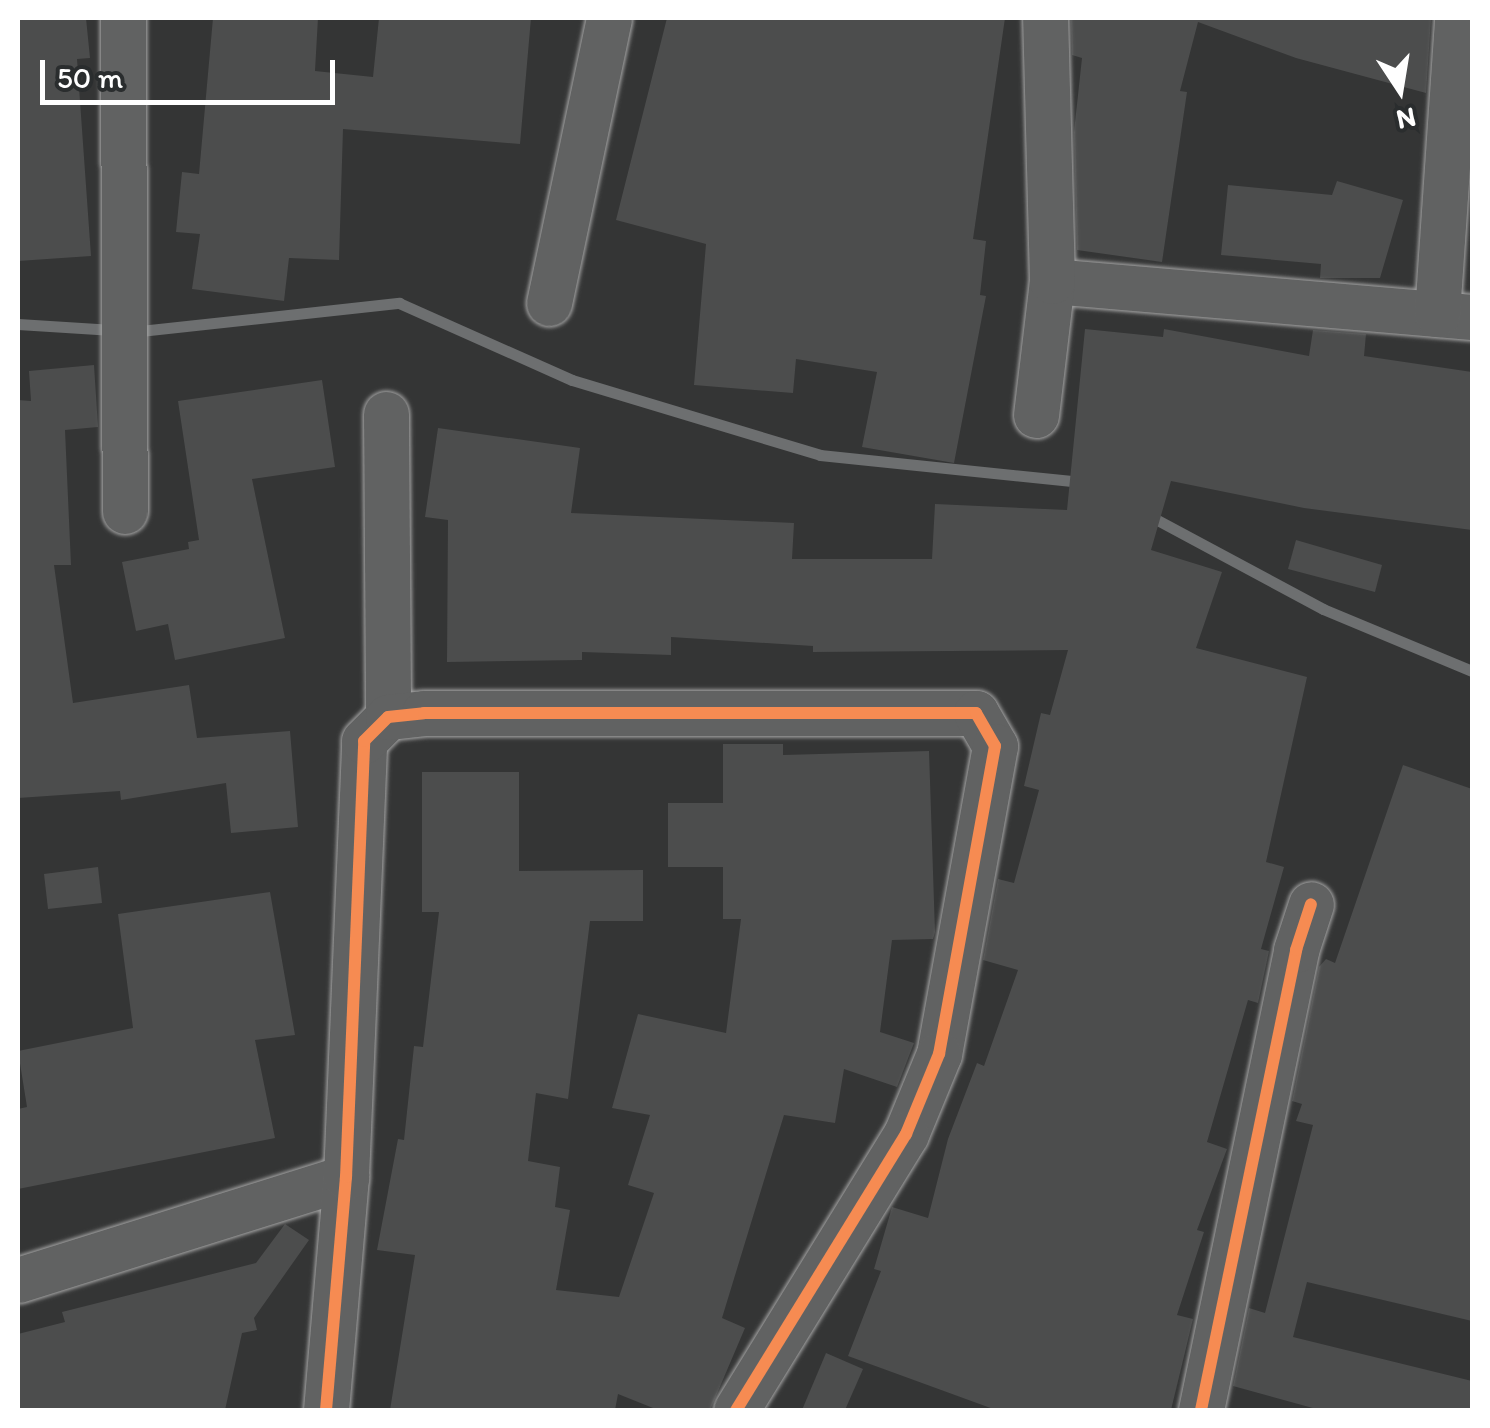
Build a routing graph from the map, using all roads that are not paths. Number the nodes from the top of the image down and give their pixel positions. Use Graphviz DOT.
graph roads {
  1 [pos="124,18"];
  2 [pos="609,18"];
  3 [pos="1045,18"];
  4 [pos="1456,18"];
  5 [pos="1052,281"];
  6 [pos="549,303"];
  7 [pos="1455,316"];
  8 [pos="386,414"];
  9 [pos="1036,416"];
  10 [pos="125,511"];
  11 [pos="388,717"];
  12 [pos="1311,904"];
  13 [pos="346,1177"];
  14 [pos="18,1280"];
  15 [pos="1212,1408"];
  16 [pos="326,1410"];
  17 [pos="736,1410"];
  1 -- 10 [label="street"];
  2 -- 6 [label="street"];
  3 -- 5 [label="street"];
  4 -- 7 [label="street"];
  5 -- 7 [label="street"];
  5 -- 9 [label="street"];
  8 -- 11 [label="street"];
  11 -- 13 [label="street"];
  11 -- 17 [label="street"];
  12 -- 15 [label="street"];
  13 -- 14 [label="street"];
  13 -- 16 [label="street"];
}
